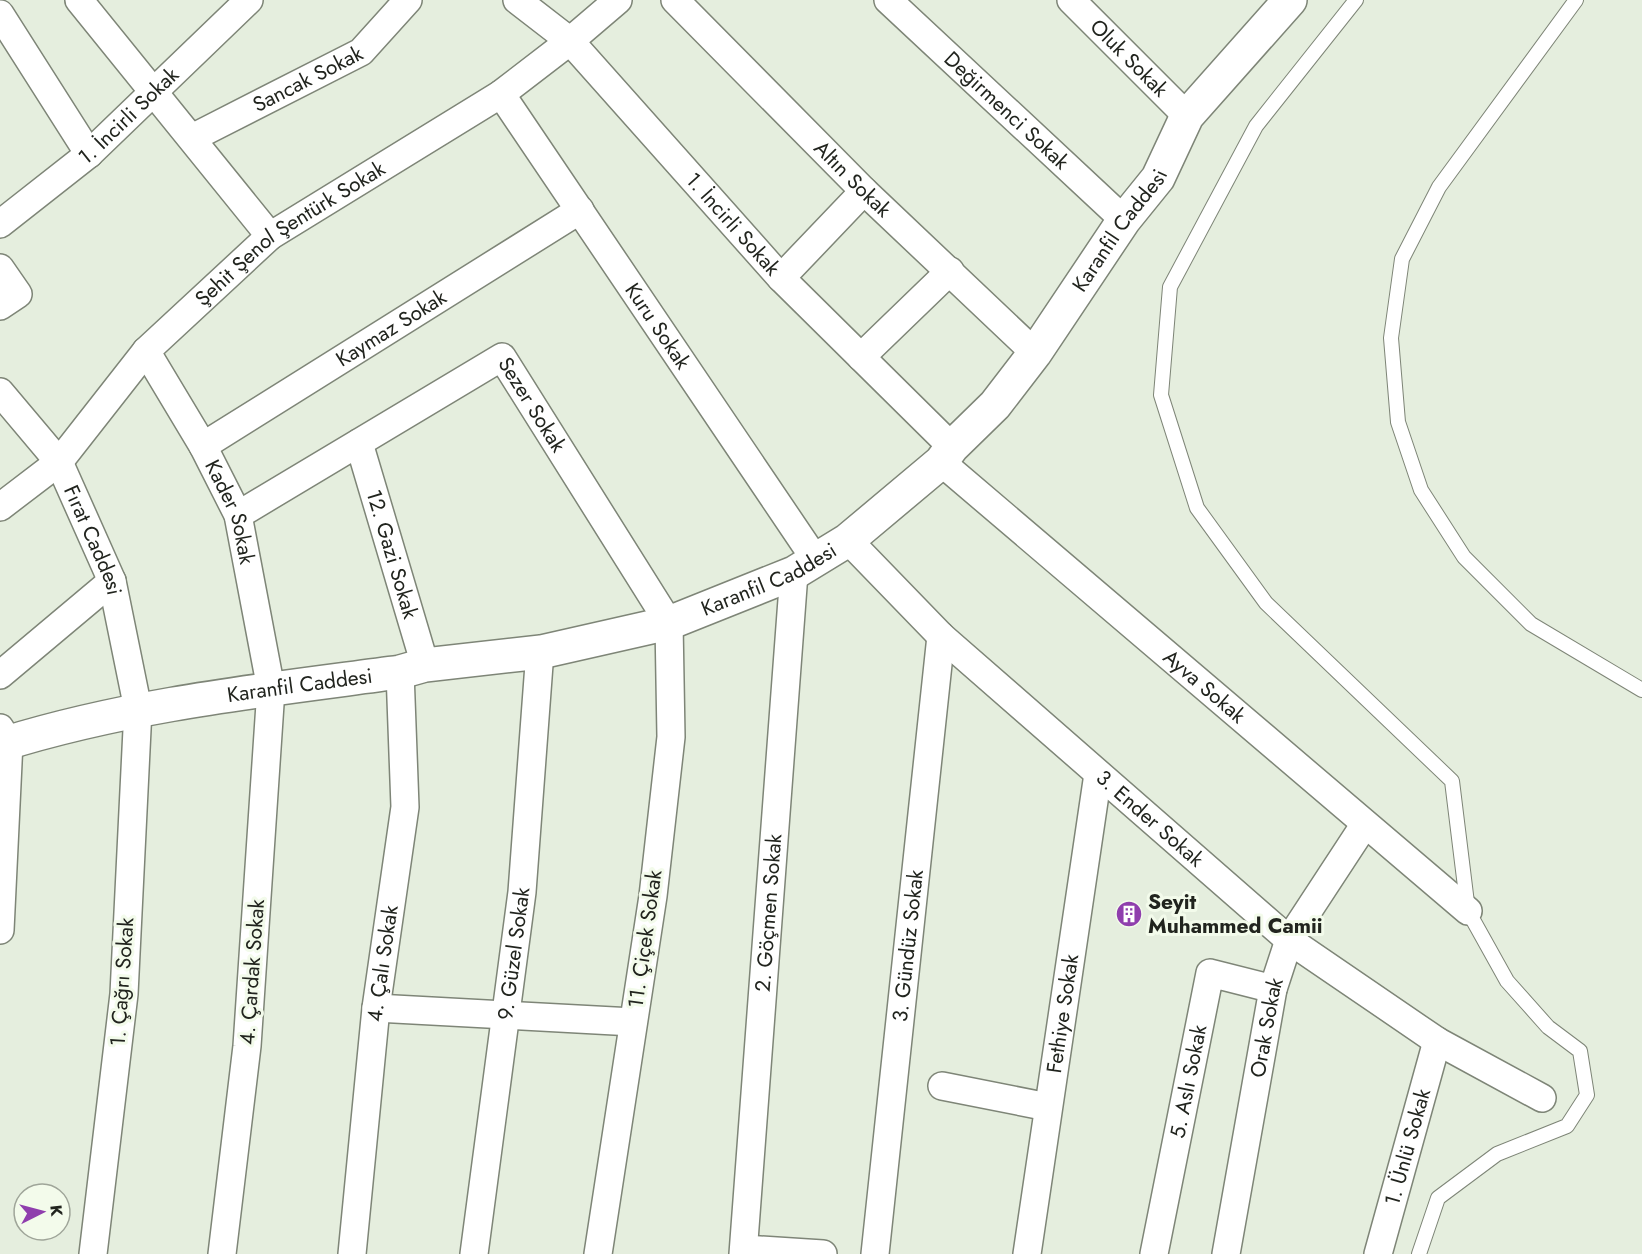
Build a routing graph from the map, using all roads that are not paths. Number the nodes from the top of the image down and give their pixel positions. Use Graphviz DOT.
graph roads {
  1 [pos="79,0"];
  2 [pos="249,0"];
  3 [pos="408,0"];
  4 [pos="517,0"];
  5 [pos="618,0"];
  6 [pos="675,0"];
  7 [pos="888,0"];
  8 [pos="1071,0"];
  9 [pos="1356,0"];
  10 [pos="1576,0"];
  11 [pos="1285,2"];
  12 [pos="0,14"];
  13 [pos="570,41"];
  14 [pos="155,92"];
  15 [pos="501,94"];
  16 [pos="1187,116"];
  17 [pos="192,138"];
  18 [pos="89,154"];
  19 [pos="864,191"];
  20 [pos="580,210"];
  21 [pos="1124,220"];
  22 [pos="0,224"];
  23 [pos="270,236"];
  24 [pos="0,268"];
  25 [pos="950,272"];
  26 [pos="781,278"];
  27 [pos="0,306"];
  28 [pos="146,351"];
  29 [pos="1035,353"];
  30 [pos="861,357"];
  31 [pos="0,392"];
  32 [pos="359,443"];
  33 [pos="203,446"];
  34 [pos="946,455"];
  35 [pos="58,462"];
  36 [pos="0,507"];
  37 [pos="238,515"];
  38 [pos="848,540"];
  39 [pos="804,566"];
  40 [pos="112,581"];
  41 [pos="669,623"];
  42 [pos="941,636"];
  43 [pos="540,651"];
  44 [pos="413,669"];
  45 [pos="0,675"];
  46 [pos="271,689"];
  47 [pos="1642,690"];
  48 [pos="138,709"];
  49 [pos="3,738"];
  50 [pos="1098,774"];
  51 [pos="1365,824"];
  52 [pos="1468,911"];
  53 [pos="0,930"];
  54 [pos="1289,940"];
  55 [pos="1273,989"];
  56 [pos="376,1008"];
  57 [pos="505,1014"];
  58 [pos="633,1022"];
  59 [pos="1437,1041"];
  60 [pos="942,1086"];
  61 [pos="1542,1098"];
  62 [pos="1048,1107"];
  63 [pos="744,1251"];
  64 [pos="93,1254"];
  65 [pos="222,1254"];
  66 [pos="352,1254"];
  67 [pos="474,1254"];
  68 [pos="597,1254"];
  69 [pos="823,1254"];
  70 [pos="875,1254"];
  71 [pos="1027,1254"];
  72 [pos="1154,1254"];
  73 [pos="1226,1254"];
  74 [pos="1378,1254"];
  75 [pos="1419,1254"];
  1 -- 14 [label="street"];
  2 -- 14 [label="street, 1. İncirli Sokak"];
  3 -- 17 [label="street, Sancak Sokak"];
  4 -- 13 [label="street, 1. İncirli Sokak"];
  5 -- 13 [label="street, Şehit Şenol Şentürk Sokak"];
  6 -- 19 [label="street, Altın Sokak"];
  7 -- 21 [label="street, Değirmenci Sokak"];
  8 -- 16 [label="street, Oluk Sokak"];
  9 -- 52 [label="lane"];
  10 -- 47 [label="lane"];
  11 -- 16 [label="street, Karanfil Caddesi"];
  12 -- 18 [label="street"];
  13 -- 15 [label="street, Şehit Şenol Şentürk Sokak"];
  13 -- 26 [label="street, 1. İncirli Sokak"];
  14 -- 17 [label="street"];
  14 -- 18 [label="street, 1. İncirli Sokak"];
  15 -- 20 [label="street, Kuru Sokak"];
  15 -- 23 [label="street, Şehit Şenol Şentürk Sokak"];
  16 -- 21 [label="street, Karanfil Caddesi"];
  17 -- 23 [label="street"];
  18 -- 22 [label="street, 1. İncirli Sokak"];
  19 -- 25 [label="street, Altın Sokak"];
  19 -- 26 [label="street"];
  20 -- 33 [label="street, Kaymaz Sokak"];
  20 -- 39 [label="street, Kuru Sokak"];
  21 -- 29 [label="street, Karanfil Caddesi"];
  23 -- 28 [label="street, Şehit Şenol Şentürk Sokak"];
  24 -- 27 [label="street"];
  25 -- 29 [label="street, Altın Sokak"];
  25 -- 30 [label="street"];
  26 -- 30 [label="street, 1. İncirli Sokak"];
  28 -- 33 [label="street, Kader Sokak"];
  28 -- 35 [label="street, Şehit Şenol Şentürk Sokak"];
  29 -- 34 [label="street, Karanfil Caddesi"];
  30 -- 34 [label="street, 1. İncirli Sokak"];
  31 -- 35 [label="street, Fırat Caddesi"];
  32 -- 37 [label="street, Sezer Sokak"];
  32 -- 41 [label="street, Sezer Sokak"];
  32 -- 44 [label="street, 12. Gazi Sokak"];
  33 -- 37 [label="street, Kader Sokak"];
  34 -- 38 [label="street, Karanfil Caddesi"];
  34 -- 51 [label="street, Ayva Sokak"];
  35 -- 36 [label="street, Şehit Şenol Şentürk Sokak"];
  35 -- 40 [label="street, Fırat Caddesi"];
  37 -- 46 [label="street, Kader Sokak"];
  38 -- 39 [label="street, Karanfil Caddesi"];
  38 -- 42 [label="street, 3. Ender Sokak"];
  39 -- 41 [label="street, Karanfil Caddesi"];
  39 -- 63 [label="street, 2. Göçmen Sokak"];
  40 -- 45 [label="street"];
  40 -- 48 [label="street, Fırat Caddesi"];
  41 -- 43 [label="street, Karanfil Caddesi"];
  41 -- 58 [label="street, 11. Çiçek Sokak"];
  42 -- 50 [label="street, 3. Ender Sokak"];
  42 -- 70 [label="street, 3. Gündüz Sokak"];
  43 -- 44 [label="street, Karanfil Caddesi"];
  43 -- 57 [label="street, 9. Güzel Sokak"];
  44 -- 46 [label="street, Karanfil Caddesi"];
  44 -- 56 [label="street, 4. Çalı Sokak"];
  46 -- 48 [label="street, Karanfil Caddesi"];
  46 -- 65 [label="street, 4. Çardak Sokak"];
  48 -- 49 [label="street, Karanfil Caddesi"];
  48 -- 64 [label="street, 1. Çağrı Sokak"];
  49 -- 53 [label="street"];
  50 -- 54 [label="street, 3. Ender Sokak"];
  50 -- 62 [label="street, Fethiye Sokak"];
  51 -- 52 [label="street, Ayva Sokak"];
  51 -- 54 [label="street, Orak Sokak"];
  52 -- 75 [label="lane"];
  54 -- 55 [label="street, Orak Sokak"];
  54 -- 59 [label="street, 3. Ender Sokak"];
  55 -- 72 [label="street, 5. Aslı Sokak"];
  55 -- 73 [label="street, Orak Sokak"];
  56 -- 57 [label="street"];
  56 -- 66 [label="street, 4. Çalı Sokak"];
  57 -- 58 [label="street"];
  57 -- 67 [label="street, 9. Güzel Sokak"];
  58 -- 68 [label="street, 11. Çiçek Sokak"];
  59 -- 61 [label="street, 3. Ender Sokak"];
  59 -- 74 [label="street, 1. Ünlü Sokak"];
  60 -- 62 [label="street"];
  62 -- 71 [label="street, Fethiye Sokak"];
  63 -- 69 [label="street"];
}
